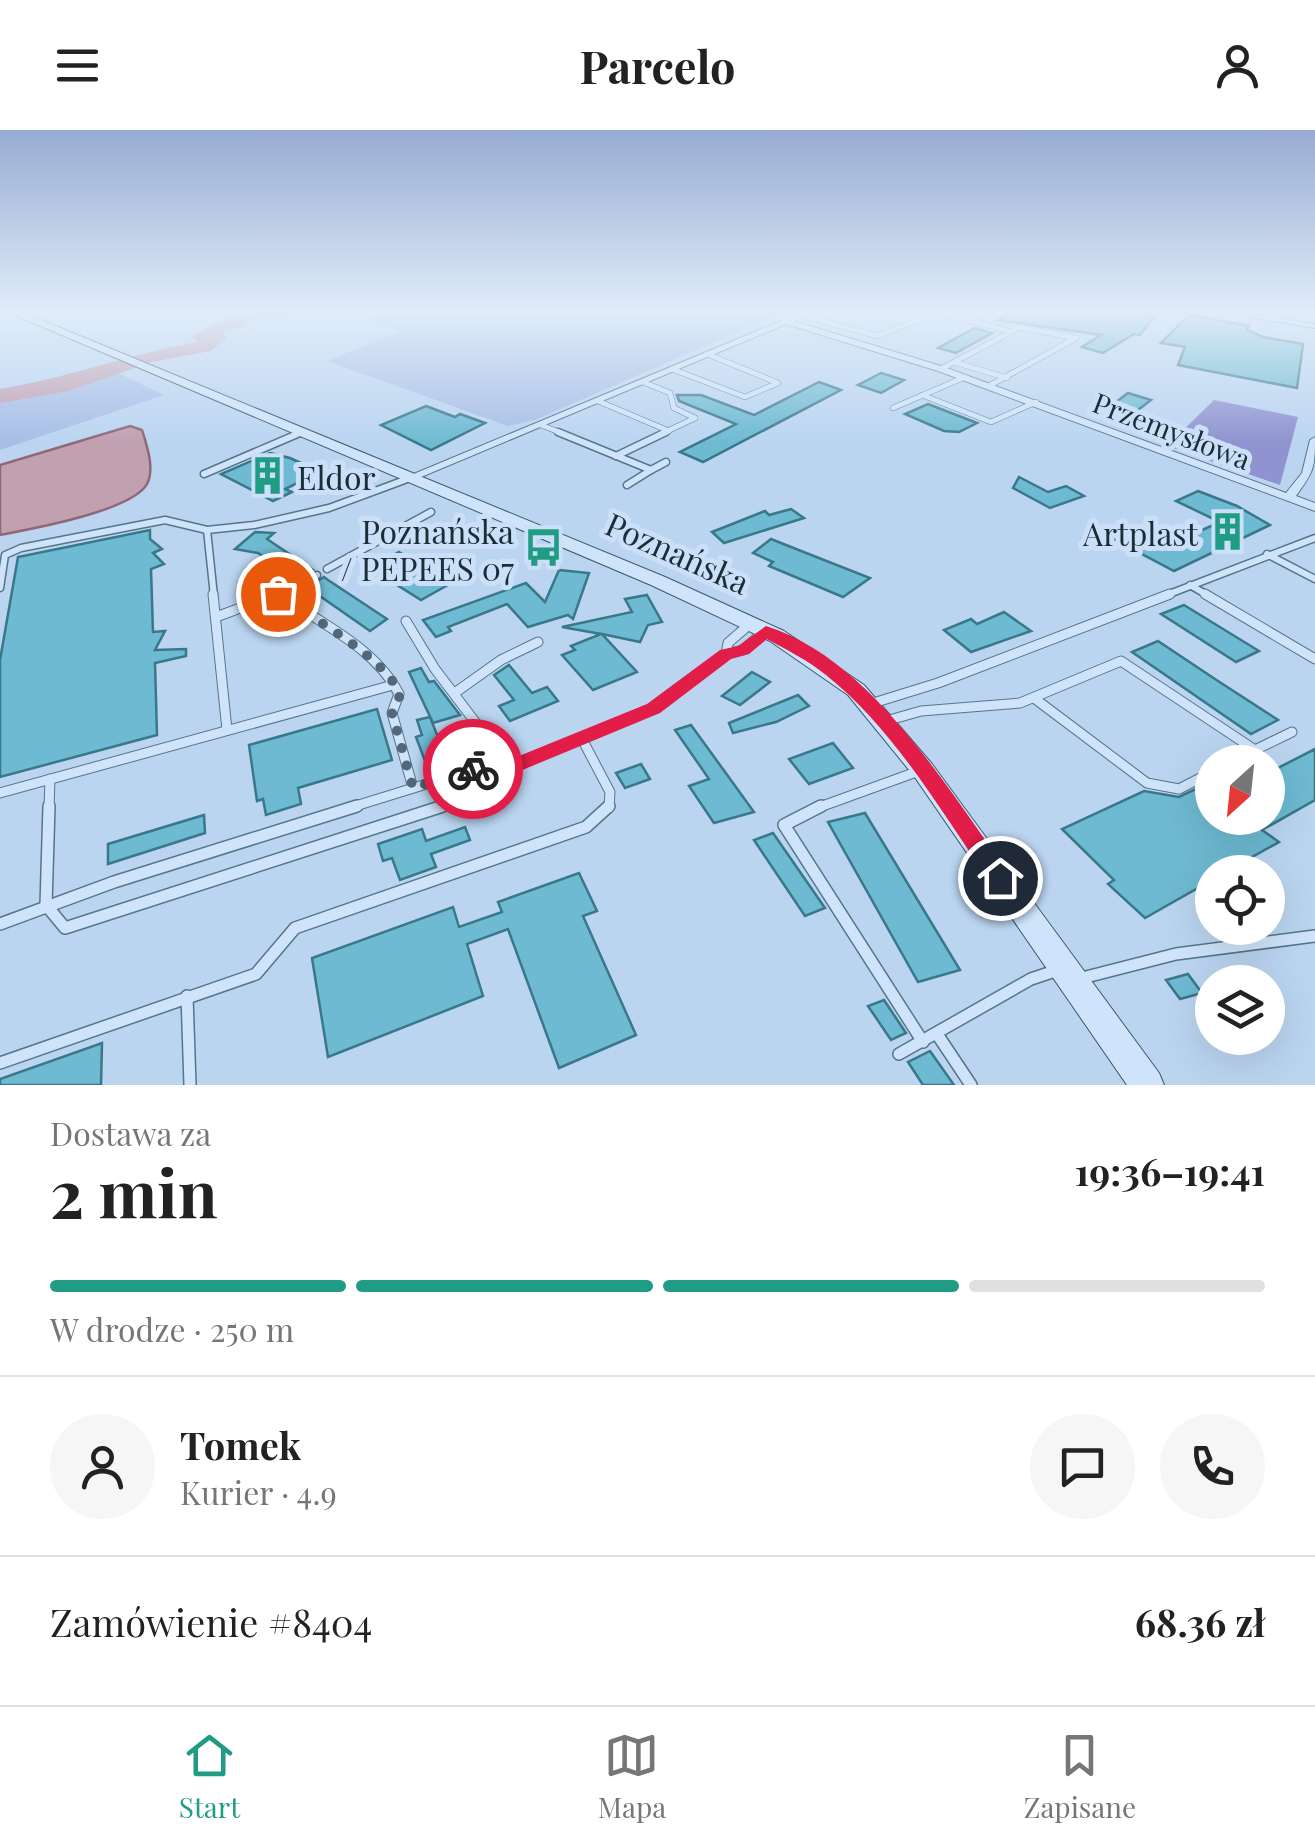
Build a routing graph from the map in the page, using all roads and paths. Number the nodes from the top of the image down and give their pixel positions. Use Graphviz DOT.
graph roads {
  1 [pos="115,355"];
  2 [pos="706,355"];
  3 [pos="708,355"];
  4 [pos="895,355"];
  5 [pos="968,355"];
  6 [pos="1048,355"];
  7 [pos="954,362"];
  8 [pos="942,369"];
  9 [pos="672,370"];
  10 [pos="965,377"];
  11 [pos="1008,378"];
  12 [pos="643,382"];
  13 [pos="990,386"];
  14 [pos="922,396"];
  15 [pos="598,401"];
  16 [pos="1036,402"];
  17 [pos="892,408"];
  18 [pos="541,426"];
  19 [pos="669,431"];
  20 [pos="302,432"];
  21 [pos="1315,440"];
  22 [pos="616,456"];
  23 [pos="666,462"];
  24 [pos="651,470"];
  25 [pos="204,474"];
  26 [pos="410,478"];
  27 [pos="628,485"];
  28 [pos="1289,498"];
  29 [pos="1315,507"];
  30 [pos="431,512"];
  31 [pos="207,530"];
  32 [pos="1315,538"];
  33 [pos="1267,554"];
  34 [pos="327,569"];
  35 [pos="317,575"];
  36 [pos="1315,579"];
  37 [pos="1189,584"];
  38 [pos="0,588"];
  39 [pos="278,594"];
  40 [pos="216,617"];
  41 [pos="406,621"];
  42 [pos="759,627"];
  43 [pos="538,642"];
  44 [pos="726,654"];
  45 [pos="1315,659"];
  46 [pos="394,684"];
  47 [pos="456,692"];
  48 [pos="1034,698"];
  49 [pos="878,713"];
  50 [pos="227,730"];
  51 [pos="1292,732"];
  52 [pos="582,739"];
  53 [pos="1248,745"];
  54 [pos="1265,745"];
  55 [pos="504,760"];
  56 [pos="520,764"];
  57 [pos="923,770"];
  58 [pos="50,779"];
  59 [pos="1195,781"];
  60 [pos="413,788"];
  61 [pos="0,793"];
  62 [pos="46,905"];
  63 [pos="0,924"];
  64 [pos="1315,936"];
  65 [pos="1068,974"];
  66 [pos="187,996"];
  67 [pos="938,1034"];
  68 [pos="922,1042"];
  69 [pos="899,1054"];
  70 [pos="0,1063"];
  71 [pos="190,1085"];
  72 [pos="972,1085"];
  73 [pos="1146,1085"];
  1 -- 20 [label="main road, Poznańska"];
  2 -- 9 [label="street"];
  3 -- 9 [label="lane"];
  4 -- 8 [label="street, Przemysłowa"];
  5 -- 7 [label="lane"];
  6 -- 11 [label="lane"];
  7 -- 8 [label="lane"];
  7 -- 11 [label="lane"];
  8 -- 10 [label="street, Przemysłowa"];
  9 -- 12 [label="street"];
  10 -- 13 [label="street, Przemysłowa"];
  10 -- 14 [label="lane"];
  11 -- 13 [label="lane"];
  12 -- 15 [label="street"];
  12 -- 19 [label="lane"];
  13 -- 16 [label="street, Przemysłowa"];
  14 -- 16 [label="lane"];
  14 -- 17 [label="lane"];
  15 -- 18 [label="street"];
  15 -- 19 [label="lane"];
  16 -- 28 [label="street, Przemysłowa"];
  18 -- 22 [label="lane"];
  18 -- 26 [label="street"];
  19 -- 22 [label="lane"];
  20 -- 25 [label="lane"];
  20 -- 26 [label="main road, Poznańska"];
  21 -- 28 [label="street"];
  22 -- 24 [label="lane"];
  23 -- 24 [label="lane"];
  24 -- 27 [label="lane"];
  26 -- 31 [label="lane"];
  26 -- 42 [label="main road, Poznańska"];
  28 -- 29 [label="street, Przemysłowa"];
  30 -- 34 [label="lane"];
  31 -- 38 [label="lane"];
  31 -- 40 [label="lane"];
  32 -- 33 [label="lane"];
  33 -- 36 [label="lane"];
  33 -- 37 [label="lane"];
  35 -- 39 [label="lane"];
  37 -- 45 [label="lane"];
  37 -- 49 [label="lane"];
  39 -- 40 [label="lane"];
  39 -- 46 [label="lane"];
  40 -- 50 [label="lane"];
  41 -- 47 [label="lane"];
  42 -- 44 [label="lane"];
  42 -- 44 [label="lane"];
  42 -- 49 [label="main road, Poznańska"];
  43 -- 47 [label="lane"];
  44 -- 52 [label="lane"];
  46 -- 50 [label="lane"];
  46 -- 60 [label="lane"];
  47 -- 55 [label="lane"];
  48 -- 49 [label="lane"];
  48 -- 53 [label="lane"];
  48 -- 59 [label="lane"];
  49 -- 57 [label="main road, Poznańska"];
  50 -- 58 [label="lane"];
  51 -- 54 [label="lane"];
  52 -- 56 [label="lane"];
  52 -- 66 [label="lane"];
  55 -- 56 [label="lane"];
  55 -- 60 [label="lane"];
  56 -- 62 [label="lane"];
  57 -- 65 [label="main road, Poznańska"];
  57 -- 68 [label="lane"];
  58 -- 61 [label="lane"];
  58 -- 62 [label="lane"];
  60 -- 62 [label="lane"];
  62 -- 63 [label="lane"];
  64 -- 65 [label="lane"];
  65 -- 67 [label="lane"];
  65 -- 73 [label="main road, Poznańska"];
  66 -- 70 [label="lane"];
  66 -- 71 [label="lane"];
  67 -- 68 [label="lane"];
  67 -- 72 [label="lane"];
  68 -- 69 [label="lane"];
}
